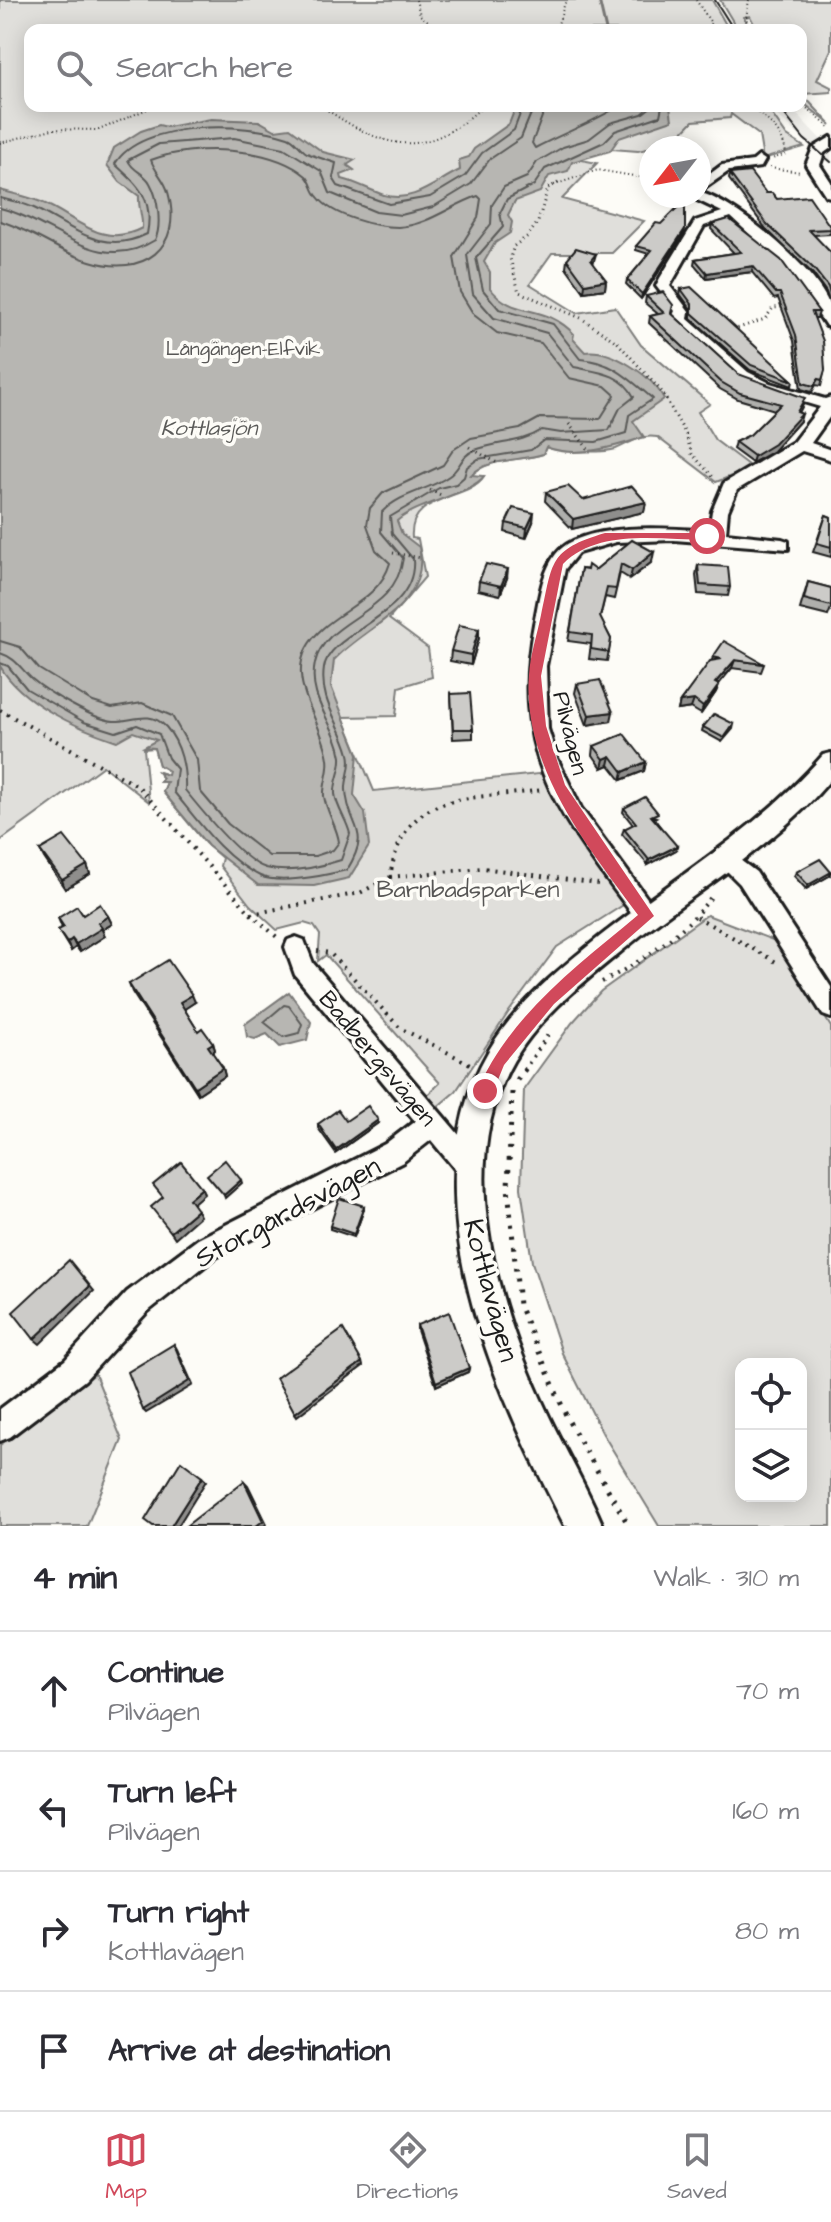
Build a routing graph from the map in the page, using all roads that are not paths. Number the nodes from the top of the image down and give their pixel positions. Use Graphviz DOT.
graph roads {
  1 [pos="830,139"];
  2 [pos="756,162"];
  3 [pos="711,179"];
  4 [pos="831,193"];
  5 [pos="711,202"];
  6 [pos="733,212"];
  7 [pos="831,323"];
  8 [pos="830,404"];
  9 [pos="802,445"];
  10 [pos="831,455"];
  11 [pos="717,537"];
  12 [pos="782,545"];
  13 [pos="831,762"];
  14 [pos="731,863"];
  15 [pos="647,916"];
  16 [pos="296,947"];
  17 [pos="831,1007"];
  18 [pos="432,1123"];
  19 [pos="468,1165"];
  20 [pos="0,1427"];
  21 [pos="585,1526"];
  1 -- 4 [label="street"];
  2 -- 3 [label="street"];
  5 -- 6 [label="street"];
  6 -- 7 [label="street"];
  6 -- 8 [label="street"];
  8 -- 9 [label="street"];
  9 -- 10 [label="street"];
  9 -- 11 [label="street"];
  11 -- 12 [label="street, Pilvägen"];
  11 -- 15 [label="street, Pilvägen"];
  13 -- 14 [label="street, Kottlavägen"];
  14 -- 15 [label="street, Kottlavägen"];
  14 -- 17 [label="street"];
  15 -- 19 [label="street, Kottlavägen"];
  16 -- 18 [label="street, Badbergsvägen"];
  18 -- 19 [label="street, Badbergsvägen"];
  18 -- 20 [label="street, Storgårdsvägen"];
  19 -- 21 [label="street, Kottlavägen"];
}
